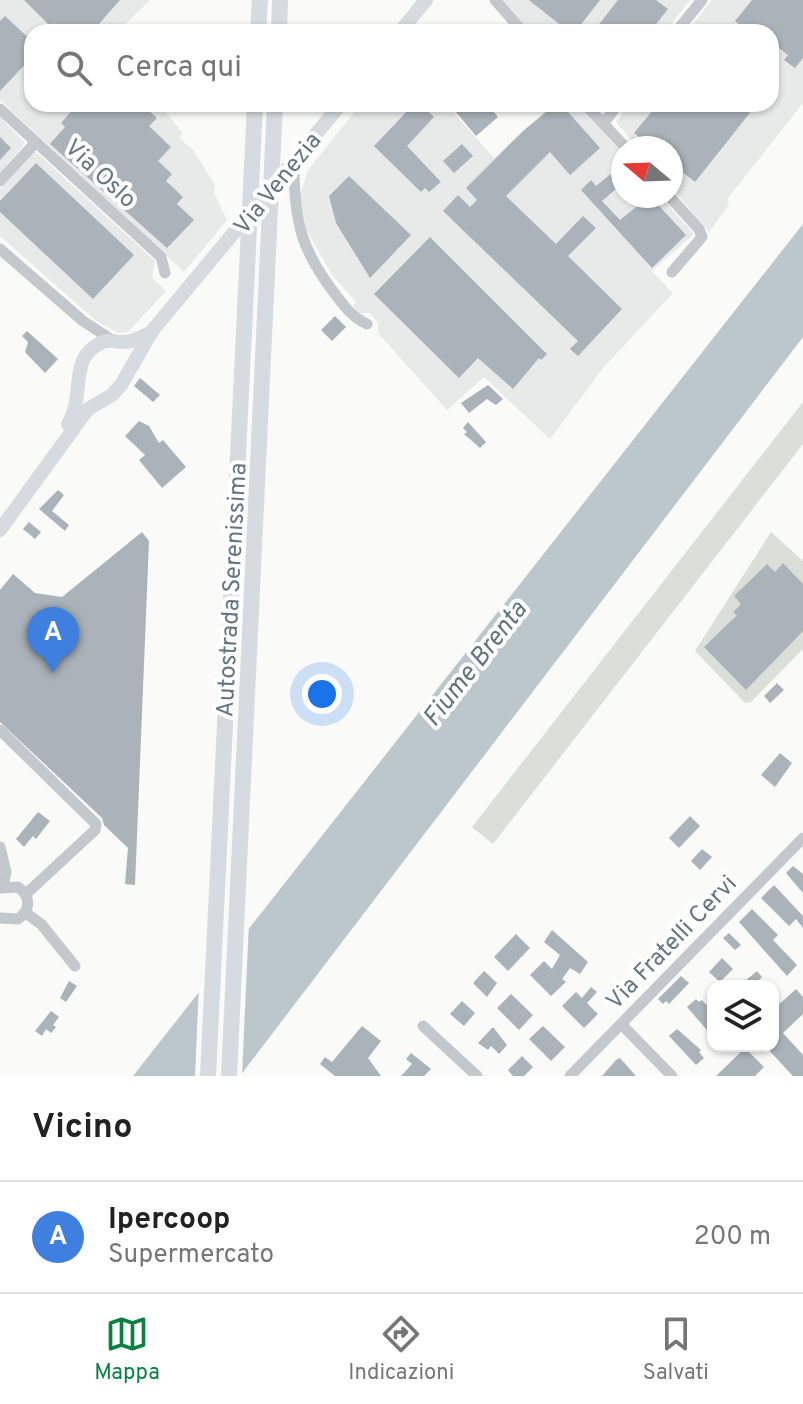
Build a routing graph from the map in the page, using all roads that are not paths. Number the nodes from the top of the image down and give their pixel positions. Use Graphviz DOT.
graph roads {
  1 [pos="260,0"];
  2 [pos="280,0"];
  3 [pos="426,0"];
  4 [pos="495,0"];
  5 [pos="702,0"];
  6 [pos="258,24"];
  7 [pos="279,24"];
  8 [pos="406,24"];
  9 [pos="516,24"];
  10 [pos="682,24"];
  11 [pos="0,109"];
  12 [pos="255,112"];
  13 [pos="275,112"];
  14 [pos="335,112"];
  15 [pos="593,112"];
  16 [pos="612,112"];
  17 [pos="604,123"];
  18 [pos="615,136"];
  19 [pos="36,142"];
  20 [pos="290,167"];
  21 [pos="0,181"];
  22 [pos="679,208"];
  23 [pos="0,249"];
  24 [pos="672,272"];
  25 [pos="165,273"];
  26 [pos="83,321"];
  27 [pos="367,324"];
  28 [pos="152,331"];
  29 [pos="117,341"];
  30 [pos="88,355"];
  31 [pos="132,366"];
  32 [pos="79,390"];
  33 [pos="102,400"];
  34 [pos="0,516"];
  35 [pos="0,530"];
  36 [pos="0,730"];
  37 [pos="803,838"];
  38 [pos="0,847"];
  39 [pos="1,888"];
  40 [pos="26,894"];
  41 [pos="26,913"];
  42 [pos="0,918"];
  43 [pos="75,966"];
  44 [pos="622,1025"];
  45 [pos="423,1026"];
  46 [pos="208,1076"];
  47 [pos="229,1076"];
  48 [pos="477,1076"];
  49 [pos="570,1076"];
  50 [pos="672,1076"];
  1 -- 6 [label="highway"];
  2 -- 7 [label="highway"];
  3 -- 8 [label="main road"];
  4 -- 9 [label="street"];
  5 -- 10 [label="street"];
  11 -- 19 [label="street, Via Oslo"];
  12 -- 46 [label="highway, Autostrada Serenissima"];
  13 -- 47 [label="highway, Autostrada Serenissima"];
  14 -- 20 [label="main road, Via Venezia"];
  15 -- 17 [label="street"];
  16 -- 17 [label="street"];
  17 -- 18 [label="street"];
  19 -- 21 [label="street"];
  19 -- 25 [label="street, Via Oslo"];
  20 -- 27 [label="street"];
  20 -- 28 [label="main road, Via Venezia"];
  22 -- 24 [label="street"];
  23 -- 26 [label="street"];
  26 -- 29 [label="street"];
  26 -- 30 [label="street"];
  28 -- 29 [label="main road"];
  28 -- 31 [label="main road, Via Venezia"];
  29 -- 30 [label="main road"];
  29 -- 31 [label="main road"];
  30 -- 32 [label="main road"];
  31 -- 33 [label="main road"];
  32 -- 33 [label="main road"];
  32 -- 34 [label="main road"];
  33 -- 35 [label="main road"];
  36 -- 40 [label="street"];
  37 -- 44 [label="street, Via Fratelli Cervi"];
  38 -- 39 [label="street"];
  39 -- 40 [label="street"];
  40 -- 41 [label="street"];
  41 -- 42 [label="street"];
  41 -- 43 [label="street"];
  44 -- 49 [label="street, Via Fratelli Cervi"];
  44 -- 50 [label="street"];
  45 -- 48 [label="street"];
}
